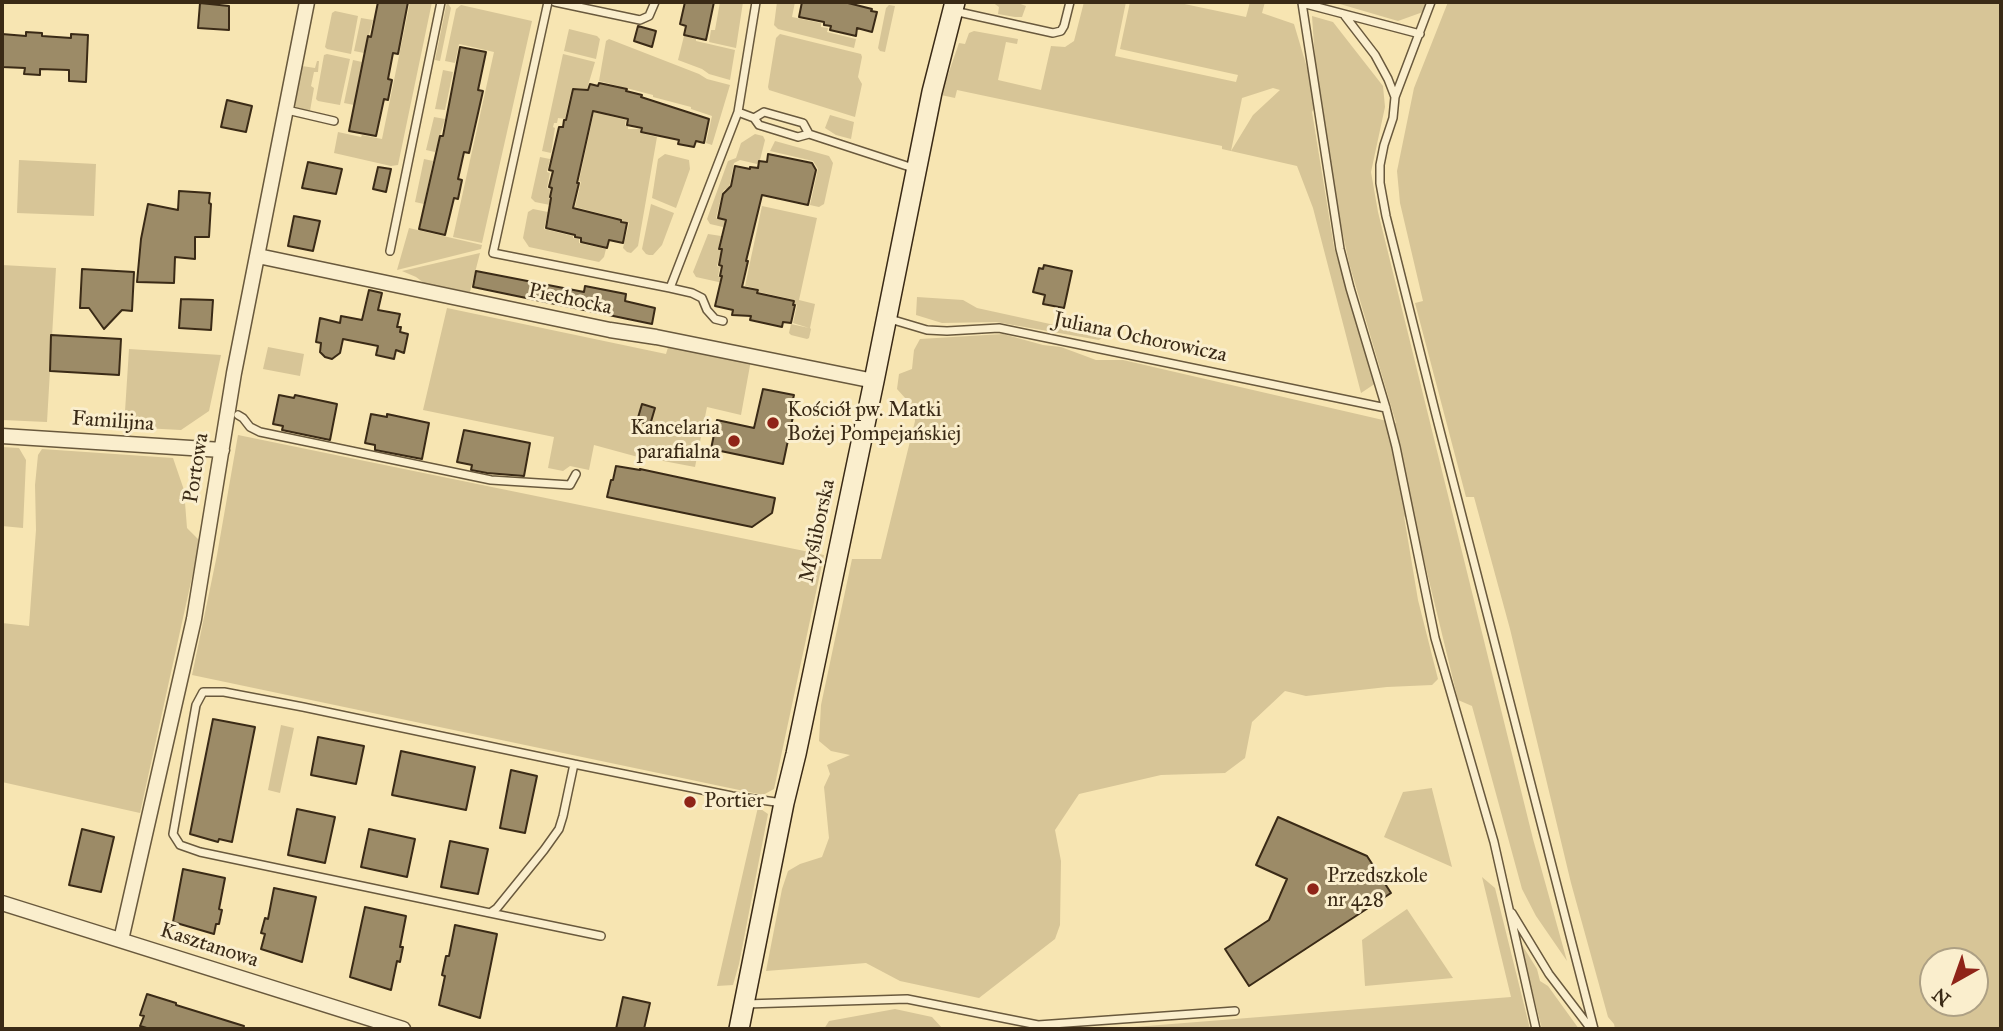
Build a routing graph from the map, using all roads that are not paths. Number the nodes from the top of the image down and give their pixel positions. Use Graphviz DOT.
graph roads {
  1 [pos="307,2"];
  2 [pos="441,2"];
  3 [pos="548,2"];
  4 [pos="555,2"];
  5 [pos="655,2"];
  6 [pos="756,2"];
  7 [pos="1070,2"];
  8 [pos="1431,2"];
  9 [pos="954,6"];
  10 [pos="1345,15"];
  11 [pos="1420,34"];
  12 [pos="1395,97"];
  13 [pos="286,110"];
  14 [pos="738,112"];
  15 [pos="754,118"];
  16 [pos="334,121"];
  17 [pos="808,134"];
  18 [pos="917,169"];
  19 [pos="390,251"];
  20 [pos="258,256"];
  21 [pos="670,288"];
  22 [pos="886,318"];
  23 [pos="723,321"];
  24 [pos="874,381"];
  25 [pos="1386,408"];
  26 [pos="238,415"];
  27 [pos="2,436"];
  28 [pos="222,450"];
  29 [pos="576,474"];
  30 [pos="574,764"];
  31 [pos="784,803"];
  32 [pos="2,903"];
  33 [pos="1507,906"];
  34 [pos="490,913"];
  35 [pos="601,936"];
  36 [pos="121,940"];
  37 [pos="744,1004"];
  38 [pos="1236,1011"];
  39 [pos="404,1029"];
  40 [pos="739,1029"];
  41 [pos="1536,1029"];
  42 [pos="1592,1029"];
  1 -- 13 [label="street, Portowa"];
  2 -- 19 [label="lane"];
  3 -- 21 [label="lane"];
  4 -- 5 [label="lane"];
  6 -- 14 [label="lane"];
  7 -- 9 [label="lane"];
  8 -- 11 [label="lane"];
  9 -- 18 [label="street, Myśliborska"];
  10 -- 11 [label="lane"];
  10 -- 12 [label="lane"];
  10 -- 25 [label="lane"];
  11 -- 12 [label="lane"];
  12 -- 42 [label="lane"];
  13 -- 16 [label="lane"];
  13 -- 20 [label="street, Portowa"];
  14 -- 15 [label="lane"];
  14 -- 21 [label="lane"];
  15 -- 17 [label="lane"];
  15 -- 17 [label="lane"];
  17 -- 18 [label="lane"];
  18 -- 22 [label="street, Myśliborska"];
  20 -- 24 [label="street, Piechocka"];
  20 -- 28 [label="street, Portowa"];
  21 -- 23 [label="lane"];
  22 -- 24 [label="street, Myśliborska"];
  22 -- 25 [label="lane, Juliana Ochorowicza"];
  24 -- 31 [label="street, Myśliborska"];
  25 -- 33 [label="lane"];
  26 -- 29 [label="lane"];
  27 -- 28 [label="street, Familijna"];
  28 -- 36 [label="street, Portowa"];
  30 -- 31 [label="lane"];
  30 -- 34 [label="lane"];
  30 -- 34 [label="lane"];
  31 -- 37 [label="street, Myśliborska"];
  32 -- 36 [label="street, Kasztanowa"];
  33 -- 41 [label="lane"];
  33 -- 42 [label="lane"];
  34 -- 35 [label="lane"];
  36 -- 39 [label="street, Kasztanowa"];
  37 -- 38 [label="lane"];
  37 -- 40 [label="street, Myśliborska"];
}
